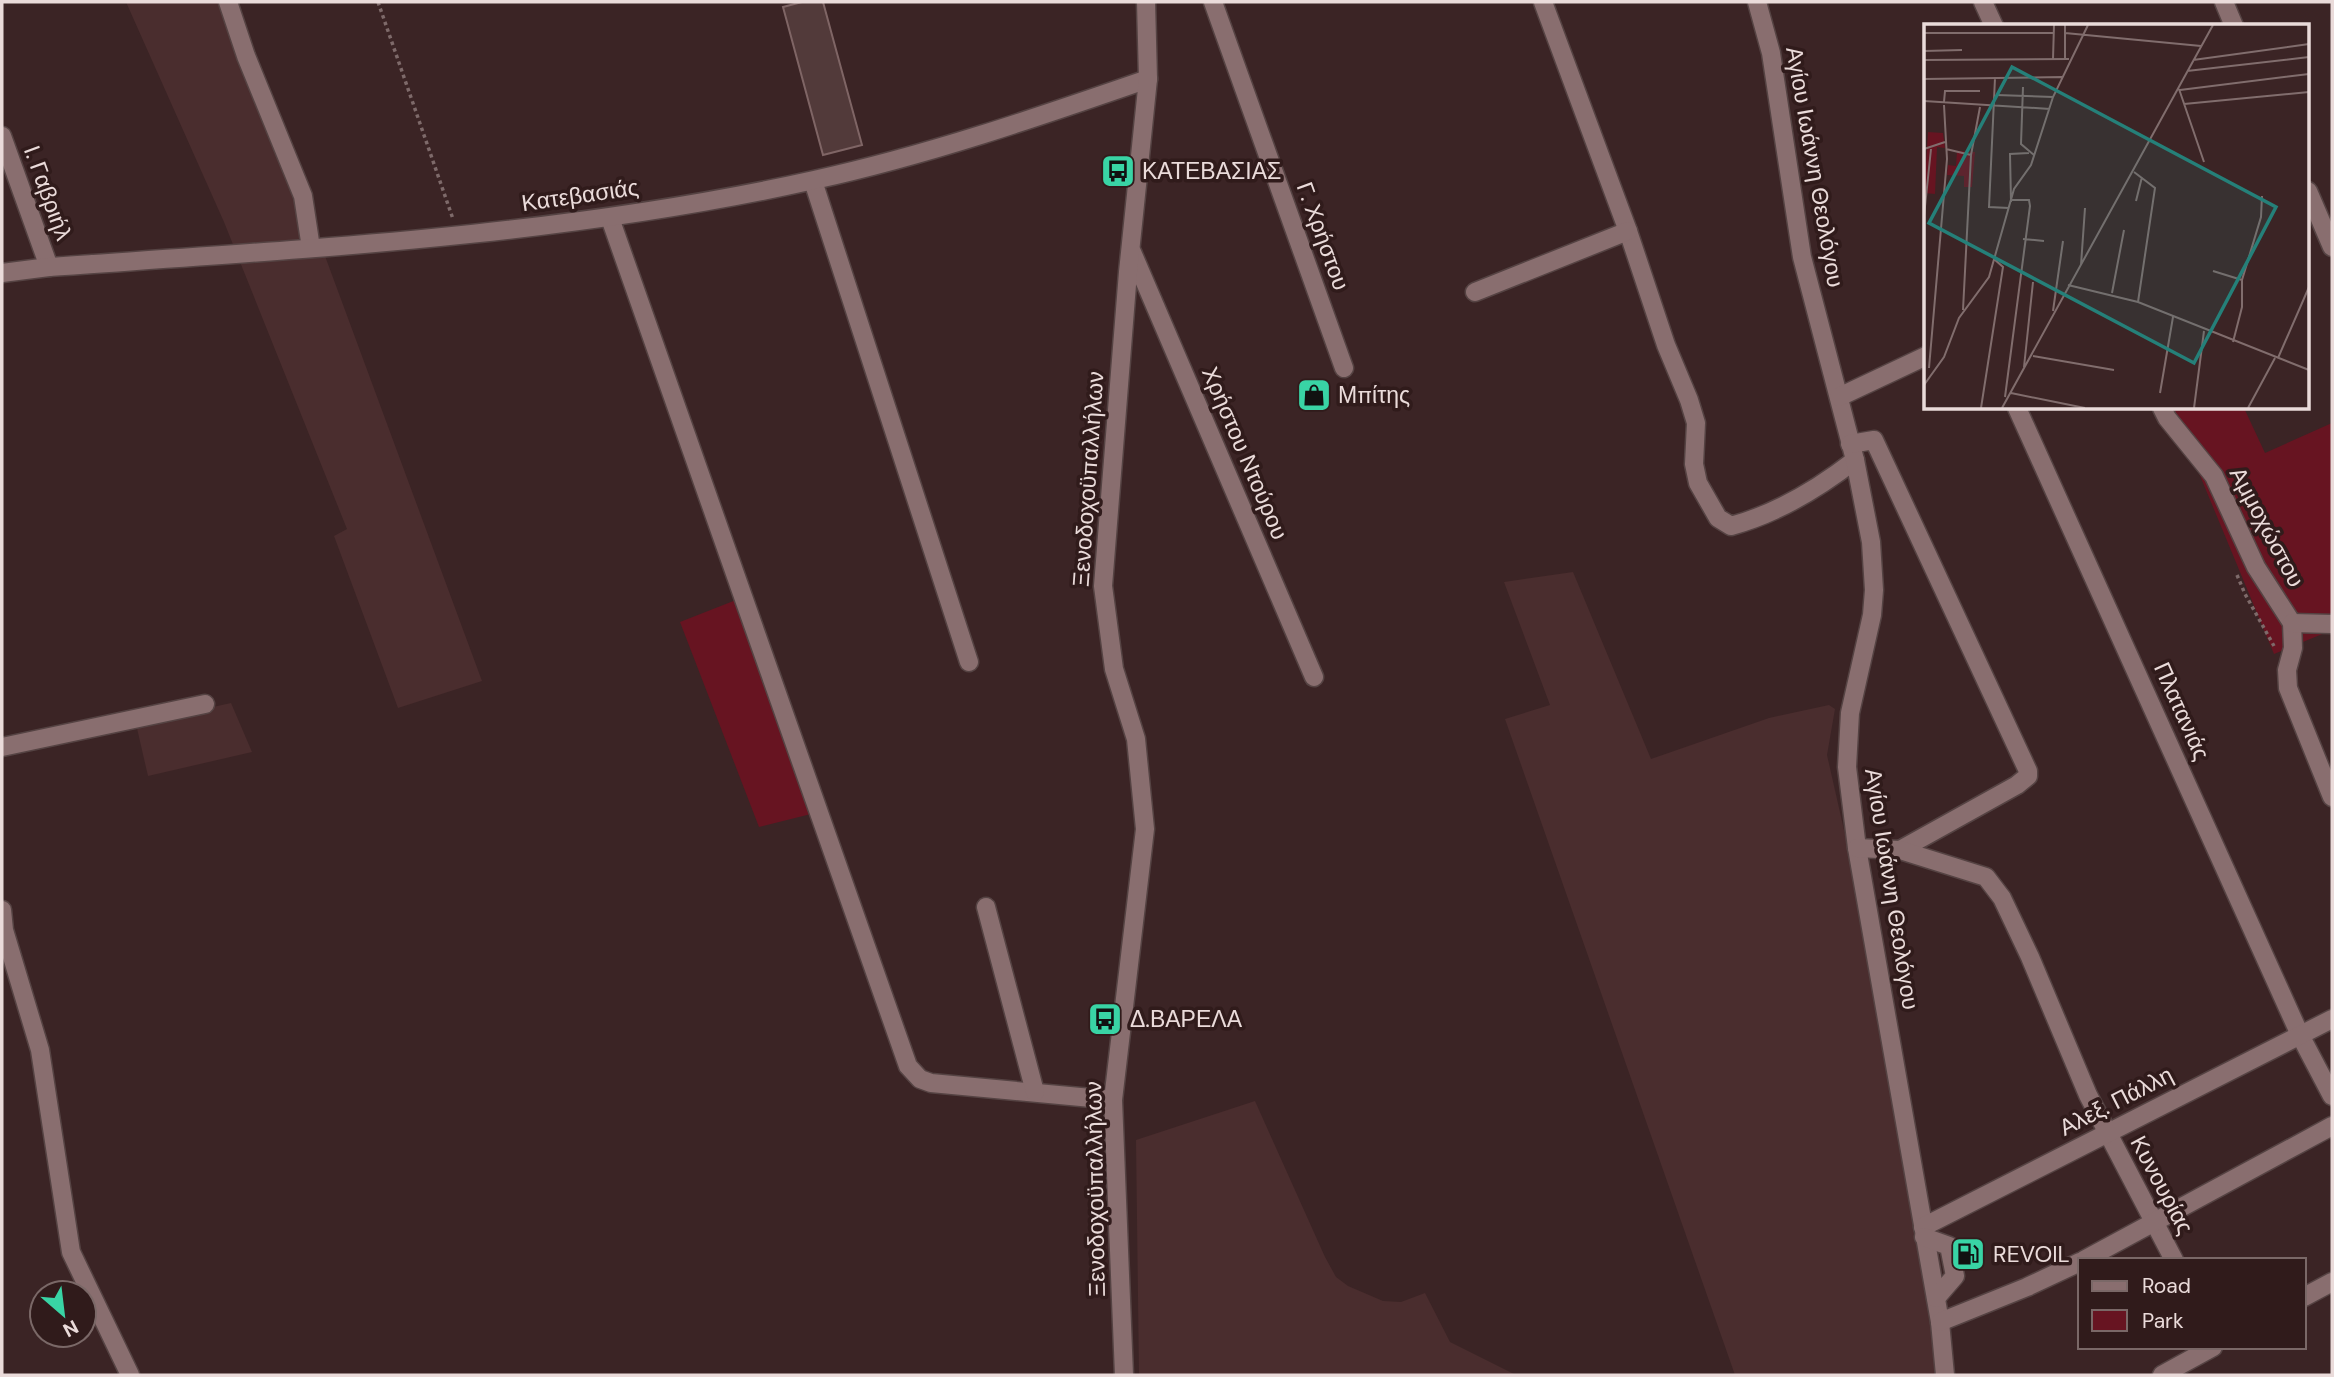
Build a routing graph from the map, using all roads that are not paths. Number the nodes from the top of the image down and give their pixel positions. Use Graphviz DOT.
graph roads {
  1 [pos="228,2"];
  2 [pos="1146,2"];
  3 [pos="1213,2"];
  4 [pos="1543,2"];
  5 [pos="1757,2"];
  6 [pos="1983,2"];
  7 [pos="2224,2"];
  8 [pos="1993,24"];
  9 [pos="2233,24"];
  10 [pos="1148,79"];
  11 [pos="2,136"];
  12 [pos="813,181"];
  13 [pos="2310,196"];
  14 [pos="610,218"];
  15 [pos="1628,231"];
  16 [pos="2332,247"];
  17 [pos="311,248"];
  18 [pos="1130,249"];
  19 [pos="49,267"];
  20 [pos="2,273"];
  21 [pos="1475,292"];
  22 [pos="1924,357"];
  23 [pos="1344,368"];
  24 [pos="1839,397"];
  25 [pos="2018,410"];
  26 [pos="2163,410"];
  27 [pos="1853,452"];
  28 [pos="2292,623"];
  29 [pos="2332,624"];
  30 [pos="969,663"];
  31 [pos="1314,677"];
  32 [pos="205,704"];
  33 [pos="2,747"];
  34 [pos="2332,797"];
  35 [pos="1857,848"];
  36 [pos="1900,850"];
  37 [pos="986,907"];
  38 [pos="2,910"];
  39 [pos="2332,1019"];
  40 [pos="2300,1035"];
  41 [pos="1035,1092"];
  42 [pos="2332,1096"];
  43 [pos="1113,1100"];
  44 [pos="2332,1126"];
  45 [pos="2107,1133"];
  46 [pos="2154,1223"];
  47 [pos="1924,1232"];
  48 [pos="2088,1258"];
  49 [pos="2173,1258"];
  50 [pos="2078,1263"];
  51 [pos="2332,1282"];
  52 [pos="2306,1296"];
  53 [pos="1940,1322"];
  54 [pos="2209,1349"];
  55 [pos="130,1375"];
  56 [pos="1124,1375"];
  57 [pos="1945,1375"];
  58 [pos="2162,1375"];
  1 -- 17 [label="street"];
  2 -- 10 [label="street, Ξενοδοχοϋπαλλήλων"];
  3 -- 23 [label="street, Γ. Χρήστου"];
  4 -- 15 [label="street"];
  5 -- 24 [label="street, Αγίου Ιωάννη Θεολόγου"];
  6 -- 8 [label="street"];
  7 -- 9 [label="street"];
  10 -- 12 [label="street, Κατεβασιάς"];
  10 -- 18 [label="street, Ξενοδοχοϋπαλλήλων"];
  11 -- 19 [label="street, Ι. Γαβριήλ"];
  12 -- 14 [label="street, Κατεβασιάς"];
  12 -- 30 [label="street"];
  13 -- 16 [label="street"];
  14 -- 17 [label="street, Κατεβασιάς"];
  14 -- 41 [label="street"];
  15 -- 21 [label="street"];
  15 -- 27 [label="street"];
  17 -- 19 [label="street, Κατεβασιάς"];
  18 -- 31 [label="street, Χρήστου Ντούρου"];
  18 -- 43 [label="street, Ξενοδοχοϋπαλλήλων"];
  19 -- 20 [label="street, Κατεβασιάς"];
  22 -- 24 [label="street"];
  24 -- 27 [label="street, Αγίου Ιωάννη Θεολόγου"];
  25 -- 40 [label="street, Πλατανιάς"];
  26 -- 28 [label="street, Αμμοχώστου"];
  27 -- 35 [label="street, Αγίου Ιωάννη Θεολόγου"];
  27 -- 36 [label="street"];
  28 -- 29 [label="street"];
  28 -- 34 [label="street, Αμμοχώστου"];
  32 -- 33 [label="street"];
  35 -- 36 [label="street, Κυνουρίας"];
  35 -- 47 [label="street, Αγίου Ιωάννη Θεολόγου"];
  36 -- 45 [label="street, Κυνουρίας"];
  37 -- 41 [label="street"];
  38 -- 55 [label="street"];
  39 -- 40 [label="street, Αλεξ. Πάλλη"];
  40 -- 42 [label="street, Πλατανιάς"];
  40 -- 45 [label="street, Αλεξ. Πάλλη"];
  41 -- 43 [label="street"];
  43 -- 56 [label="street, Ξενοδοχοϋπαλλήλων"];
  44 -- 46 [label="street"];
  45 -- 46 [label="street, Κυνουρίας"];
  45 -- 47 [label="street, Αλεξ. Πάλλη"];
  46 -- 48 [label="street"];
  46 -- 49 [label="street, Κυνουρίας"];
  47 -- 53 [label="street, Αγίου Ιωάννη Θεολόγου"];
  50 -- 53 [label="street"];
  51 -- 52 [label="street"];
  53 -- 57 [label="street, Αγίου Ιωάννη Θεολόγου"];
  54 -- 58 [label="street"];
}
